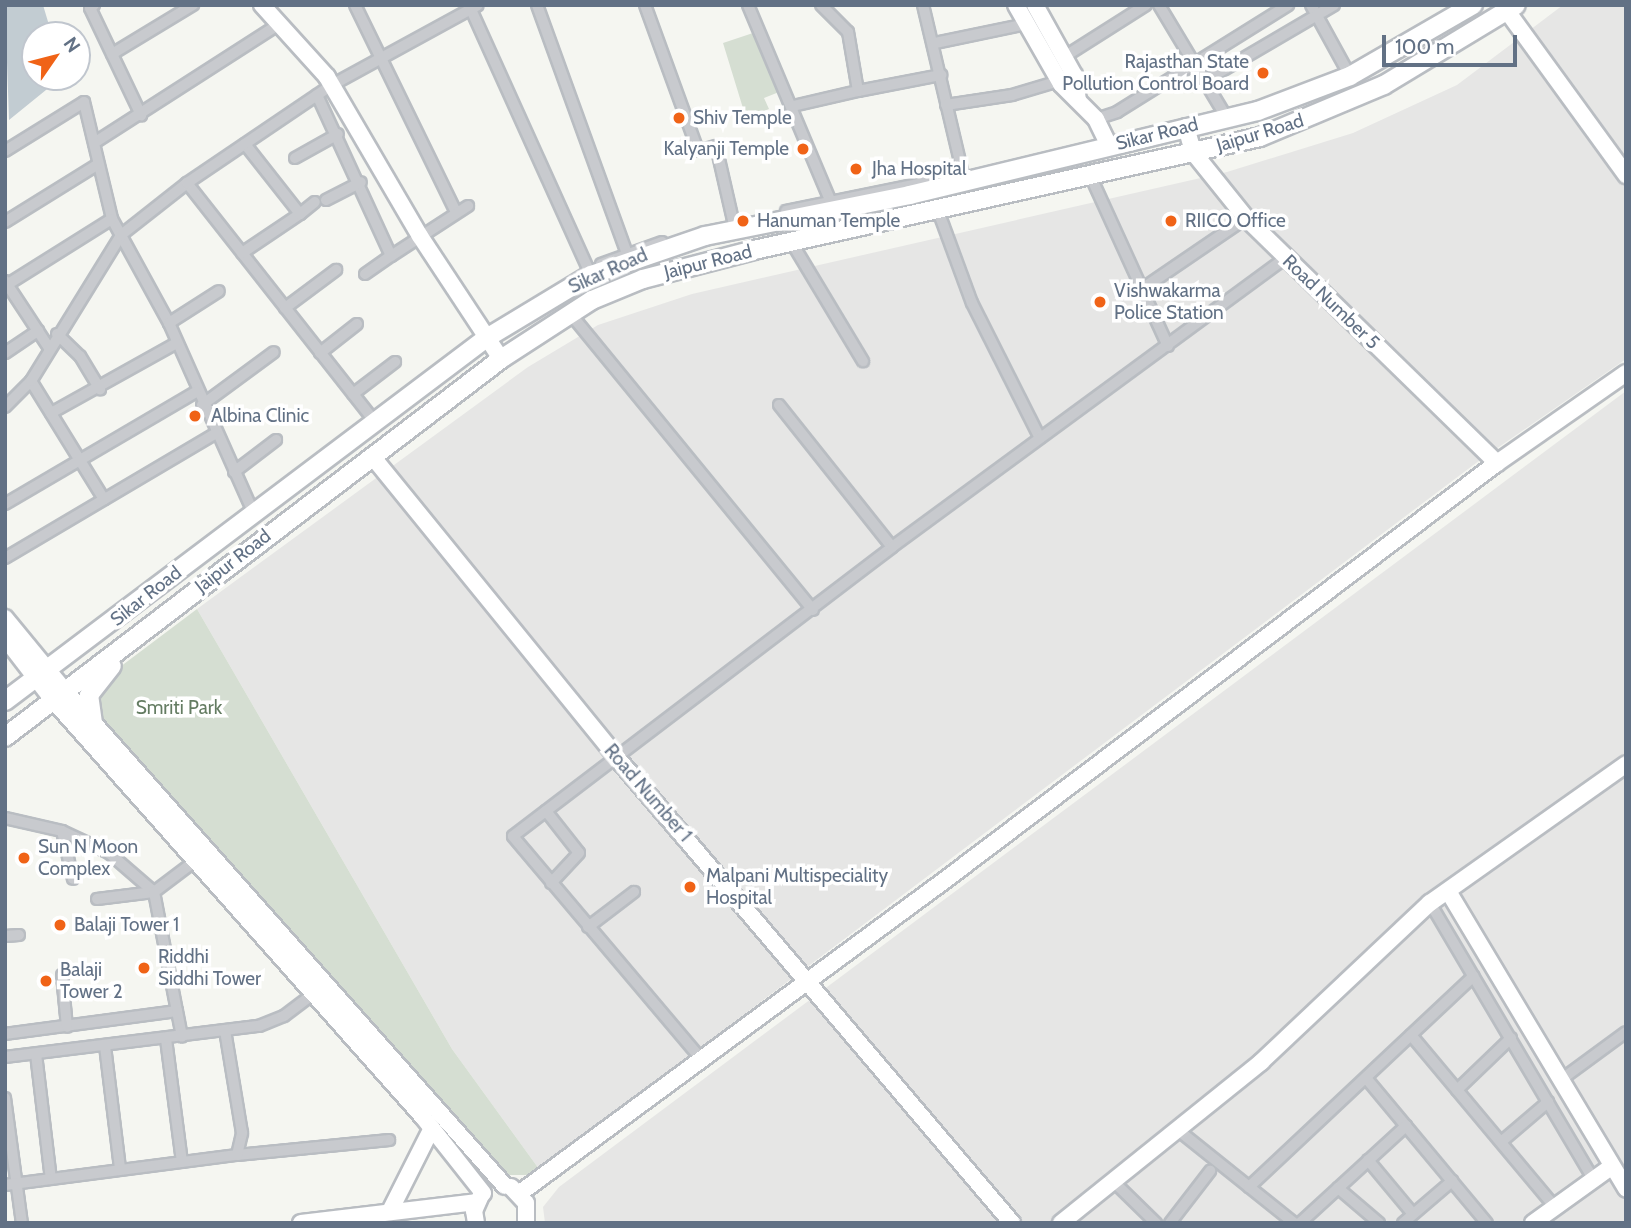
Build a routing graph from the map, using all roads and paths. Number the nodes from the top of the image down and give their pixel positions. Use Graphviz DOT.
graph roads {
  1 [pos="94,5"];
  2 [pos="193,5"];
  3 [pos="262,5"];
  4 [pos="355,5"];
  5 [pos="537,5"];
  6 [pos="645,5"];
  7 [pos="748,5"];
  8 [pos="821,5"];
  9 [pos="923,5"];
  10 [pos="1146,5"];
  11 [pos="1159,5"];
  12 [pos="1288,5"];
  13 [pos="1311,5"];
  14 [pos="1334,5"];
  15 [pos="1473,5"];
  16 [pos="473,6"];
  17 [pos="1512,8"];
  18 [pos="1026,10"];
  19 [pos="1317,16"];
  20 [pos="281,23"];
  21 [pos="935,43"];
  22 [pos="112,54"];
  23 [pos="1064,57"];
  24 [pos="380,59"];
  25 [pos="1195,60"];
  26 [pos="941,75"];
  27 [pos="1350,76"];
  28 [pos="1208,79"];
  29 [pos="1059,81"];
  30 [pos="332,85"];
  31 [pos="858,92"];
  32 [pos="317,95"];
  33 [pos="1078,100"];
  34 [pos="946,105"];
  35 [pos="793,107"];
  36 [pos="141,115"];
  37 [pos="1227,118"];
  38 [pos="1096,119"];
  39 [pos="1186,127"];
  40 [pos="338,134"];
  41 [pos="94,143"];
  42 [pos="245,144"];
  43 [pos="1109,146"];
  44 [pos="5,151"];
  45 [pos="1193,152"];
  46 [pos="295,158"];
  47 [pos="97,165"];
  48 [pos="1090,174"];
  49 [pos="1626,175"];
  50 [pos="964,179"];
  51 [pos="361,182"];
  52 [pos="187,183"];
  53 [pos="832,204"];
  54 [pos="468,206"];
  55 [pos="937,208"];
  56 [pos="456,212"];
  57 [pos="300,214"];
  58 [pos="1246,218"];
  59 [pos="113,219"];
  60 [pos="5,222"];
  61 [pos="735,226"];
  62 [pos="121,235"];
  63 [pos="420,236"];
  64 [pos="792,243"];
  65 [pos="242,253"];
  66 [pos="628,255"];
  67 [pos="391,256"];
  68 [pos="1286,258"];
  69 [pos="336,270"];
  70 [pos="590,272"];
  71 [pos="365,274"];
  72 [pos="6,284"];
  73 [pos="1142,289"];
  74 [pos="219,291"];
  75 [pos="285,308"];
  76 [pos="569,312"];
  77 [pos="169,323"];
  78 [pos="357,324"];
  79 [pos="38,331"];
  80 [pos="57,334"];
  81 [pos="484,336"];
  82 [pos="177,343"];
  83 [pos="1168,346"];
  84 [pos="49,348"];
  85 [pos="274,352"];
  86 [pos="5,353"];
  87 [pos="320,353"];
  88 [pos="501,359"];
  89 [pos="863,361"];
  90 [pos="395,362"];
  91 [pos="1626,373"];
  92 [pos="31,381"];
  93 [pos="100,389"];
  94 [pos="196,392"];
  95 [pos="353,394"];
  96 [pos="202,405"];
  97 [pos="779,405"];
  98 [pos="5,407"];
  99 [pos="51,412"];
  100 [pos="373,420"];
  101 [pos="216,433"];
  102 [pos="1040,438"];
  103 [pos="276,440"];
  104 [pos="372,456"];
  105 [pos="80,460"];
  106 [pos="1497,463"];
  107 [pos="234,472"];
  108 [pos="104,499"];
  109 [pos="5,504"];
  110 [pos="253,511"];
  111 [pos="892,548"];
  112 [pos="5,558"];
  113 [pos="813,610"];
  114 [pos="5,618"];
  115 [pos="5,638"];
  116 [pos="117,651"];
  117 [pos="42,672"];
  118 [pos="59,696"];
  119 [pos="5,701"];
  120 [pos="93,723"];
  121 [pos="5,737"];
  122 [pos="617,758"];
  123 [pos="1626,764"];
  124 [pos="546,811"];
  125 [pos="5,818"];
  126 [pos="62,831"];
  127 [pos="195,860"];
  128 [pos="73,879"];
  129 [pos="551,883"];
  130 [pos="634,891"];
  131 [pos="1448,891"];
  132 [pos="154,892"];
  133 [pos="97,899"];
  134 [pos="1430,903"];
  135 [pos="588,927"];
  136 [pos="19,935"];
  137 [pos="5,936"];
  138 [pos="62,975"];
  139 [pos="1474,976"];
  140 [pos="808,981"];
  141 [pos="319,990"];
  142 [pos="177,1011"];
  143 [pos="67,1027"];
  144 [pos="225,1030"];
  145 [pos="1626,1032"];
  146 [pos="5,1034"];
  147 [pos="1411,1035"];
  148 [pos="182,1037"];
  149 [pos="1511,1038"];
  150 [pos="166,1039"];
  151 [pos="105,1046"];
  152 [pos="36,1054"];
  153 [pos="5,1057"];
  154 [pos="702,1060"];
  155 [pos="1366,1078"];
  156 [pos="1562,1079"];
  157 [pos="1457,1090"];
  158 [pos="5,1098"];
  159 [pos="1548,1102"];
  160 [pos="1406,1125"];
  161 [pos="432,1128"];
  162 [pos="1178,1130"];
  163 [pos="389,1140"];
  164 [pos="1501,1142"];
  165 [pos="237,1155"];
  166 [pos="1368,1160"];
  167 [pos="182,1162"];
  168 [pos="1611,1167"];
  169 [pos="120,1170"];
  170 [pos="1210,1171"];
  171 [pos="51,1179"];
  172 [pos="1593,1179"];
  173 [pos="1452,1181"];
  174 [pos="1114,1182"];
  175 [pos="11,1184"];
  176 [pos="1249,1188"];
  177 [pos="1338,1188"];
  178 [pos="1626,1189"];
  179 [pos="512,1190"];
  180 [pos="480,1198"];
  181 [pos="1554,1206"];
  182 [pos="390,1211"];
  183 [pos="1413,1214"];
  184 [pos="1067,1221"];
  185 [pos="470,1222"];
  186 [pos="23,1223"];
  187 [pos="301,1223"];
  188 [pos="526,1223"];
  189 [pos="1012,1223"];
  190 [pos="1156,1223"];
  191 [pos="1170,1223"];
  192 [pos="1294,1223"];
  193 [pos="1300,1223"];
  194 [pos="1379,1223"];
  195 [pos="1403,1223"];
  196 [pos="1488,1223"];
  197 [pos="1533,1223"];
  1 -- 22 [label="street"];
  2 -- 22 [label="street"];
  3 -- 20 [label="street"];
  4 -- 24 [label="street"];
  5 -- 66 [label="street"];
  6 -- 61 [label="street"];
  7 -- 35 [label="street"];
  8 -- 31 [label="street"];
  9 -- 21 [label="street"];
  10 -- 23 [label="street"];
  11 -- 25 [label="street"];
  12 -- 25 [label="street"];
  13 -- 19 [label="street"];
  14 -- 19 [label="street"];
  15 -- 27 [label="main road, Sikar Road"];
  16 -- 24 [label="street"];
  16 -- 70 [label="street"];
  17 -- 45 [label="main road, Jaipur Road"];
  17 -- 49 [label="street"];
  18 -- 21 [label="street"];
  18 -- 23 [label="street"];
  18 -- 29 [label="street"];
  19 -- 27 [label="street"];
  19 -- 28 [label="street"];
  20 -- 30 [label="street"];
  20 -- 36 [label="street"];
  21 -- 26 [label="street"];
  22 -- 36 [label="street"];
  23 -- 33 [label="street"];
  24 -- 30 [label="street"];
  24 -- 56 [label="street"];
  25 -- 28 [label="street"];
  25 -- 38 [label="street"];
  26 -- 31 [label="street"];
  26 -- 34 [label="street"];
  27 -- 37 [label="main road, Sikar Road"];
  28 -- 37 [label="street"];
  29 -- 33 [label="street"];
  29 -- 34 [label="street"];
  30 -- 32 [label="street"];
  30 -- 63 [label="street"];
  31 -- 35 [label="street"];
  32 -- 40 [label="street"];
  32 -- 42 [label="street"];
  33 -- 38 [label="street"];
  34 -- 50 [label="street"];
  35 -- 53 [label="street"];
  36 -- 41 [label="street"];
  37 -- 39 [label="main road, Sikar Road"];
  38 -- 43 [label="street"];
  39 -- 43 [label="main road, Sikar Road"];
  39 -- 45 [label="street, Road Number 5"];
  40 -- 46 [label="street"];
  40 -- 51 [label="street"];
  41 -- 44 [label="street"];
  41 -- 47 [label="street"];
  42 -- 52 [label="street"];
  42 -- 57 [label="street"];
  43 -- 50 [label="main road, Sikar Road"];
  45 -- 48 [label="main road, Jaipur Road"];
  45 -- 58 [label="street, Road Number 5"];
  47 -- 59 [label="street"];
  47 -- 60 [label="street"];
  48 -- 55 [label="main road, Jaipur Road"];
  48 -- 73 [label="street"];
  50 -- 53 [label="main road, Sikar Road"];
  51 -- 57 [label="street"];
  51 -- 67 [label="street"];
  52 -- 62 [label="street"];
  52 -- 65 [label="street"];
  53 -- 61 [label="main road, Sikar Road"];
  54 -- 56 [label="street"];
  55 -- 64 [label="main road, Jaipur Road"];
  55 -- 102 [label="street"];
  56 -- 63 [label="street"];
  57 -- 65 [label="street"];
  58 -- 68 [label="street, Road Number 5"];
  58 -- 73 [label="street"];
  59 -- 62 [label="street"];
  59 -- 72 [label="street"];
  61 -- 66 [label="main road, Sikar Road"];
  62 -- 77 [label="street"];
  62 -- 80 [label="street"];
  63 -- 67 [label="street"];
  63 -- 81 [label="street"];
  64 -- 76 [label="main road, Jaipur Road"];
  64 -- 89 [label="street"];
  65 -- 75 [label="street"];
  66 -- 70 [label="main road, Sikar Road"];
  67 -- 71 [label="street"];
  68 -- 83 [label="street"];
  68 -- 106 [label="street, Road Number 5"];
  69 -- 75 [label="street"];
  70 -- 81 [label="main road, Sikar Road"];
  72 -- 79 [label="street"];
  73 -- 83 [label="street"];
  74 -- 77 [label="street"];
  75 -- 87 [label="street"];
  76 -- 88 [label="main road, Jaipur Road"];
  76 -- 113 [label="street"];
  77 -- 82 [label="street"];
  78 -- 87 [label="street"];
  79 -- 84 [label="street"];
  79 -- 86 [label="street"];
  80 -- 84 [label="street"];
  80 -- 93 [label="street"];
  81 -- 88 [label="street"];
  81 -- 100 [label="main road, Sikar Road"];
  82 -- 93 [label="street"];
  82 -- 94 [label="street"];
  83 -- 102 [label="street"];
  84 -- 92 [label="street"];
  85 -- 96 [label="street"];
  87 -- 95 [label="street"];
  88 -- 104 [label="main road, Jaipur Road"];
  90 -- 95 [label="street"];
  91 -- 106 [label="street"];
  92 -- 98 [label="street"];
  92 -- 99 [label="street"];
  93 -- 99 [label="street"];
  94 -- 96 [label="street"];
  94 -- 105 [label="street"];
  95 -- 100 [label="street"];
  96 -- 101 [label="street"];
  97 -- 111 [label="street"];
  99 -- 105 [label="street"];
  100 -- 110 [label="main road, Sikar Road"];
  101 -- 107 [label="street"];
  101 -- 108 [label="street"];
  102 -- 111 [label="street"];
  103 -- 107 [label="street"];
  104 -- 116 [label="main road, Jaipur Road"];
  104 -- 122 [label="street, Road Number 1"];
  105 -- 108 [label="street"];
  105 -- 109 [label="street"];
  106 -- 140 [label="street"];
  107 -- 110 [label="street"];
  108 -- 112 [label="street"];
  110 -- 117 [label="main road, Sikar Road"];
  111 -- 113 [label="street"];
  113 -- 122 [label="street"];
  114 -- 117 [label="street"];
  115 -- 117 [label="street"];
  116 -- 118 [label="main road, Jaipur Road"];
  116 -- 120 [label="main road"];
  117 -- 118 [label="street"];
  117 -- 119 [label="main road, Sikar Road"];
  118 -- 120 [label="street"];
  118 -- 121 [label="main road, Jaipur Road"];
  118 -- 127 [label="street"];
  120 -- 141 [label="street"];
  122 -- 124 [label="street"];
  122 -- 140 [label="street, Road Number 1"];
  123 -- 131 [label="street"];
  124 -- 129 [label="street"];
  124 -- 129 [label="street"];
  125 -- 126 [label="street"];
  126 -- 128 [label="street"];
  126 -- 132 [label="street"];
  127 -- 132 [label="street"];
  127 -- 141 [label="street"];
  129 -- 135 [label="street"];
  130 -- 135 [label="street"];
  131 -- 134 [label="street"];
  131 -- 156 [label="street"];
  132 -- 133 [label="street"];
  132 -- 142 [label="street"];
  134 -- 139 [label="street"];
  134 -- 162 [label="street"];
  135 -- 154 [label="street"];
  136 -- 137 [label="street"];
  138 -- 143 [label="street"];
  139 -- 147 [label="street"];
  139 -- 149 [label="street"];
  140 -- 154 [label="street"];
  140 -- 189 [label="street, Road Number 1"];
  141 -- 144 [label="street"];
  141 -- 161 [label="street"];
  141 -- 179 [label="street"];
  142 -- 143 [label="street"];
  142 -- 148 [label="street"];
  143 -- 146 [label="street"];
  144 -- 148 [label="street"];
  144 -- 165 [label="street"];
  145 -- 156 [label="street"];
  147 -- 155 [label="street"];
  147 -- 157 [label="street"];
  148 -- 150 [label="street"];
  149 -- 157 [label="street"];
  149 -- 159 [label="street"];
  150 -- 151 [label="street"];
  150 -- 167 [label="street"];
  151 -- 152 [label="street"];
  151 -- 169 [label="street"];
  152 -- 153 [label="street"];
  152 -- 171 [label="street"];
  154 -- 179 [label="street"];
  155 -- 160 [label="street"];
  155 -- 176 [label="street"];
  156 -- 168 [label="street"];
  157 -- 164 [label="street"];
  158 -- 175 [label="street"];
  159 -- 164 [label="street"];
  159 -- 172 [label="street"];
  160 -- 166 [label="street"];
  160 -- 173 [label="street"];
  161 -- 180 [label="street"];
  161 -- 182 [label="street"];
  162 -- 174 [label="street"];
  162 -- 176 [label="street"];
  163 -- 165 [label="street"];
  164 -- 181 [label="street"];
  165 -- 167 [label="street"];
  166 -- 177 [label="street"];
  166 -- 183 [label="street"];
  167 -- 169 [label="street"];
  168 -- 172 [label="street"];
  168 -- 178 [label="street"];
  169 -- 171 [label="street"];
  170 -- 191 [label="street"];
  171 -- 175 [label="street"];
  172 -- 181 [label="street"];
  173 -- 183 [label="street"];
  173 -- 196 [label="street"];
  174 -- 184 [label="street"];
  174 -- 190 [label="street"];
  175 -- 186 [label="street"];
  176 -- 192 [label="street"];
  177 -- 193 [label="street"];
  177 -- 194 [label="street"];
  179 -- 180 [label="street"];
  179 -- 188 [label="street"];
  180 -- 182 [label="street"];
  180 -- 185 [label="street"];
  181 -- 197 [label="street"];
  182 -- 187 [label="street"];
  183 -- 195 [label="street"];
}
